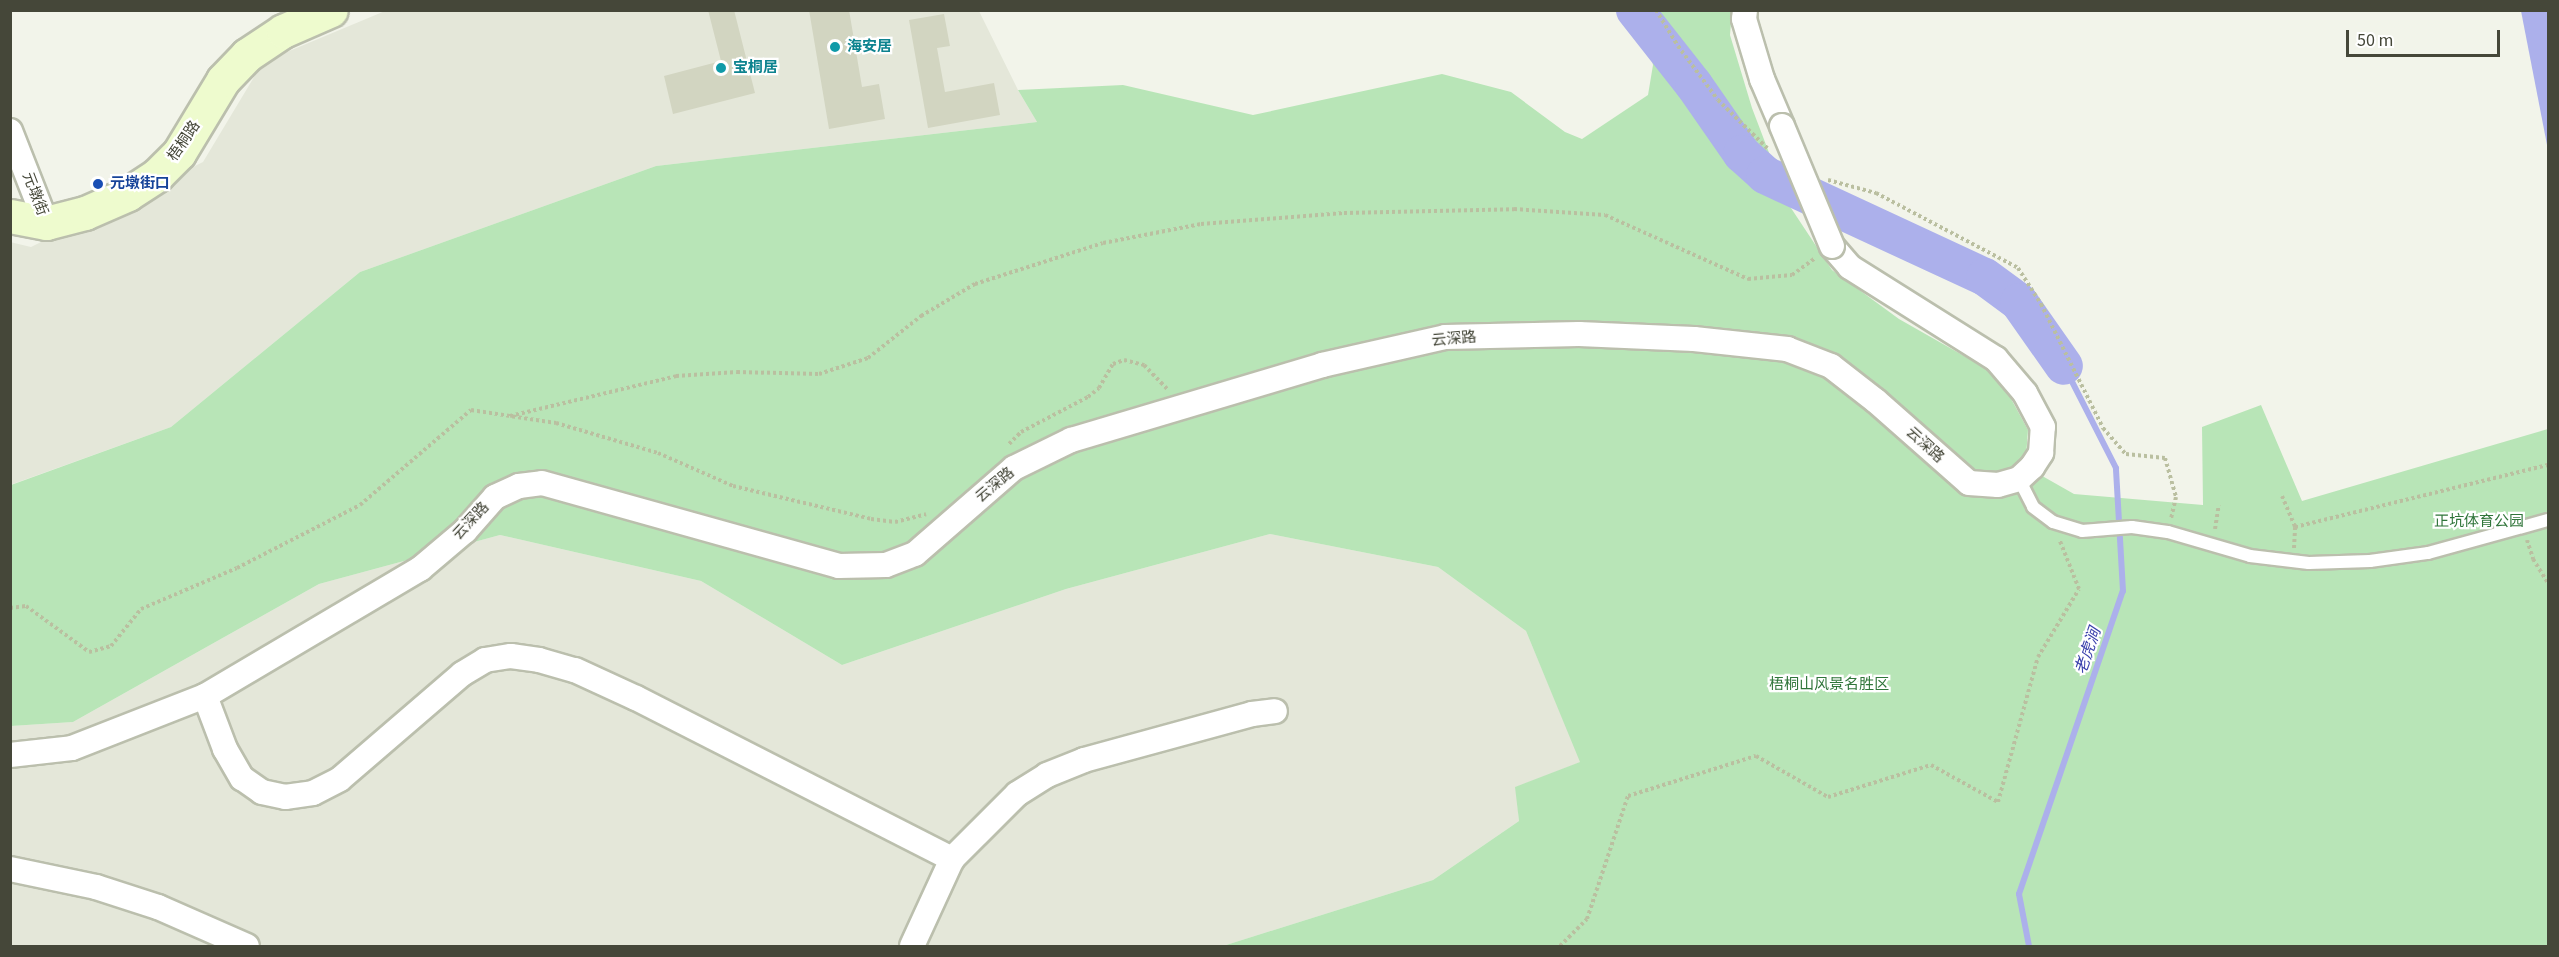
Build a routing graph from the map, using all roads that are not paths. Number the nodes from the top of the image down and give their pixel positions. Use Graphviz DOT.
graph roads {
  1 [pos="331,10"];
  2 [pos="1745,10"];
  3 [pos="10,131"];
  4 [pos="10,216"];
  5 [pos="46,223"];
  6 [pos="2019,479"];
  7 [pos="2548,520"];
  8 [pos="205,696"];
  9 [pos="1275,711"];
  10 [pos="10,755"];
  11 [pos="952,858"];
  12 [pos="10,869"];
  13 [pos="247,946"];
  14 [pos="912,946"];
  1 -- 5 [label="street, 梧桐路"];
  2 -- 6 [label="street, bridge"];
  3 -- 5 [label="street, 元墩街"];
  4 -- 5 [label="street, 梧桐路"];
  6 -- 7 [label="lane"];
  6 -- 8 [label="street, 云深路"];
  8 -- 10 [label="street, 云深路"];
  8 -- 11 [label="street"];
  9 -- 11 [label="street"];
  11 -- 14 [label="street"];
  12 -- 13 [label="street"];
}
